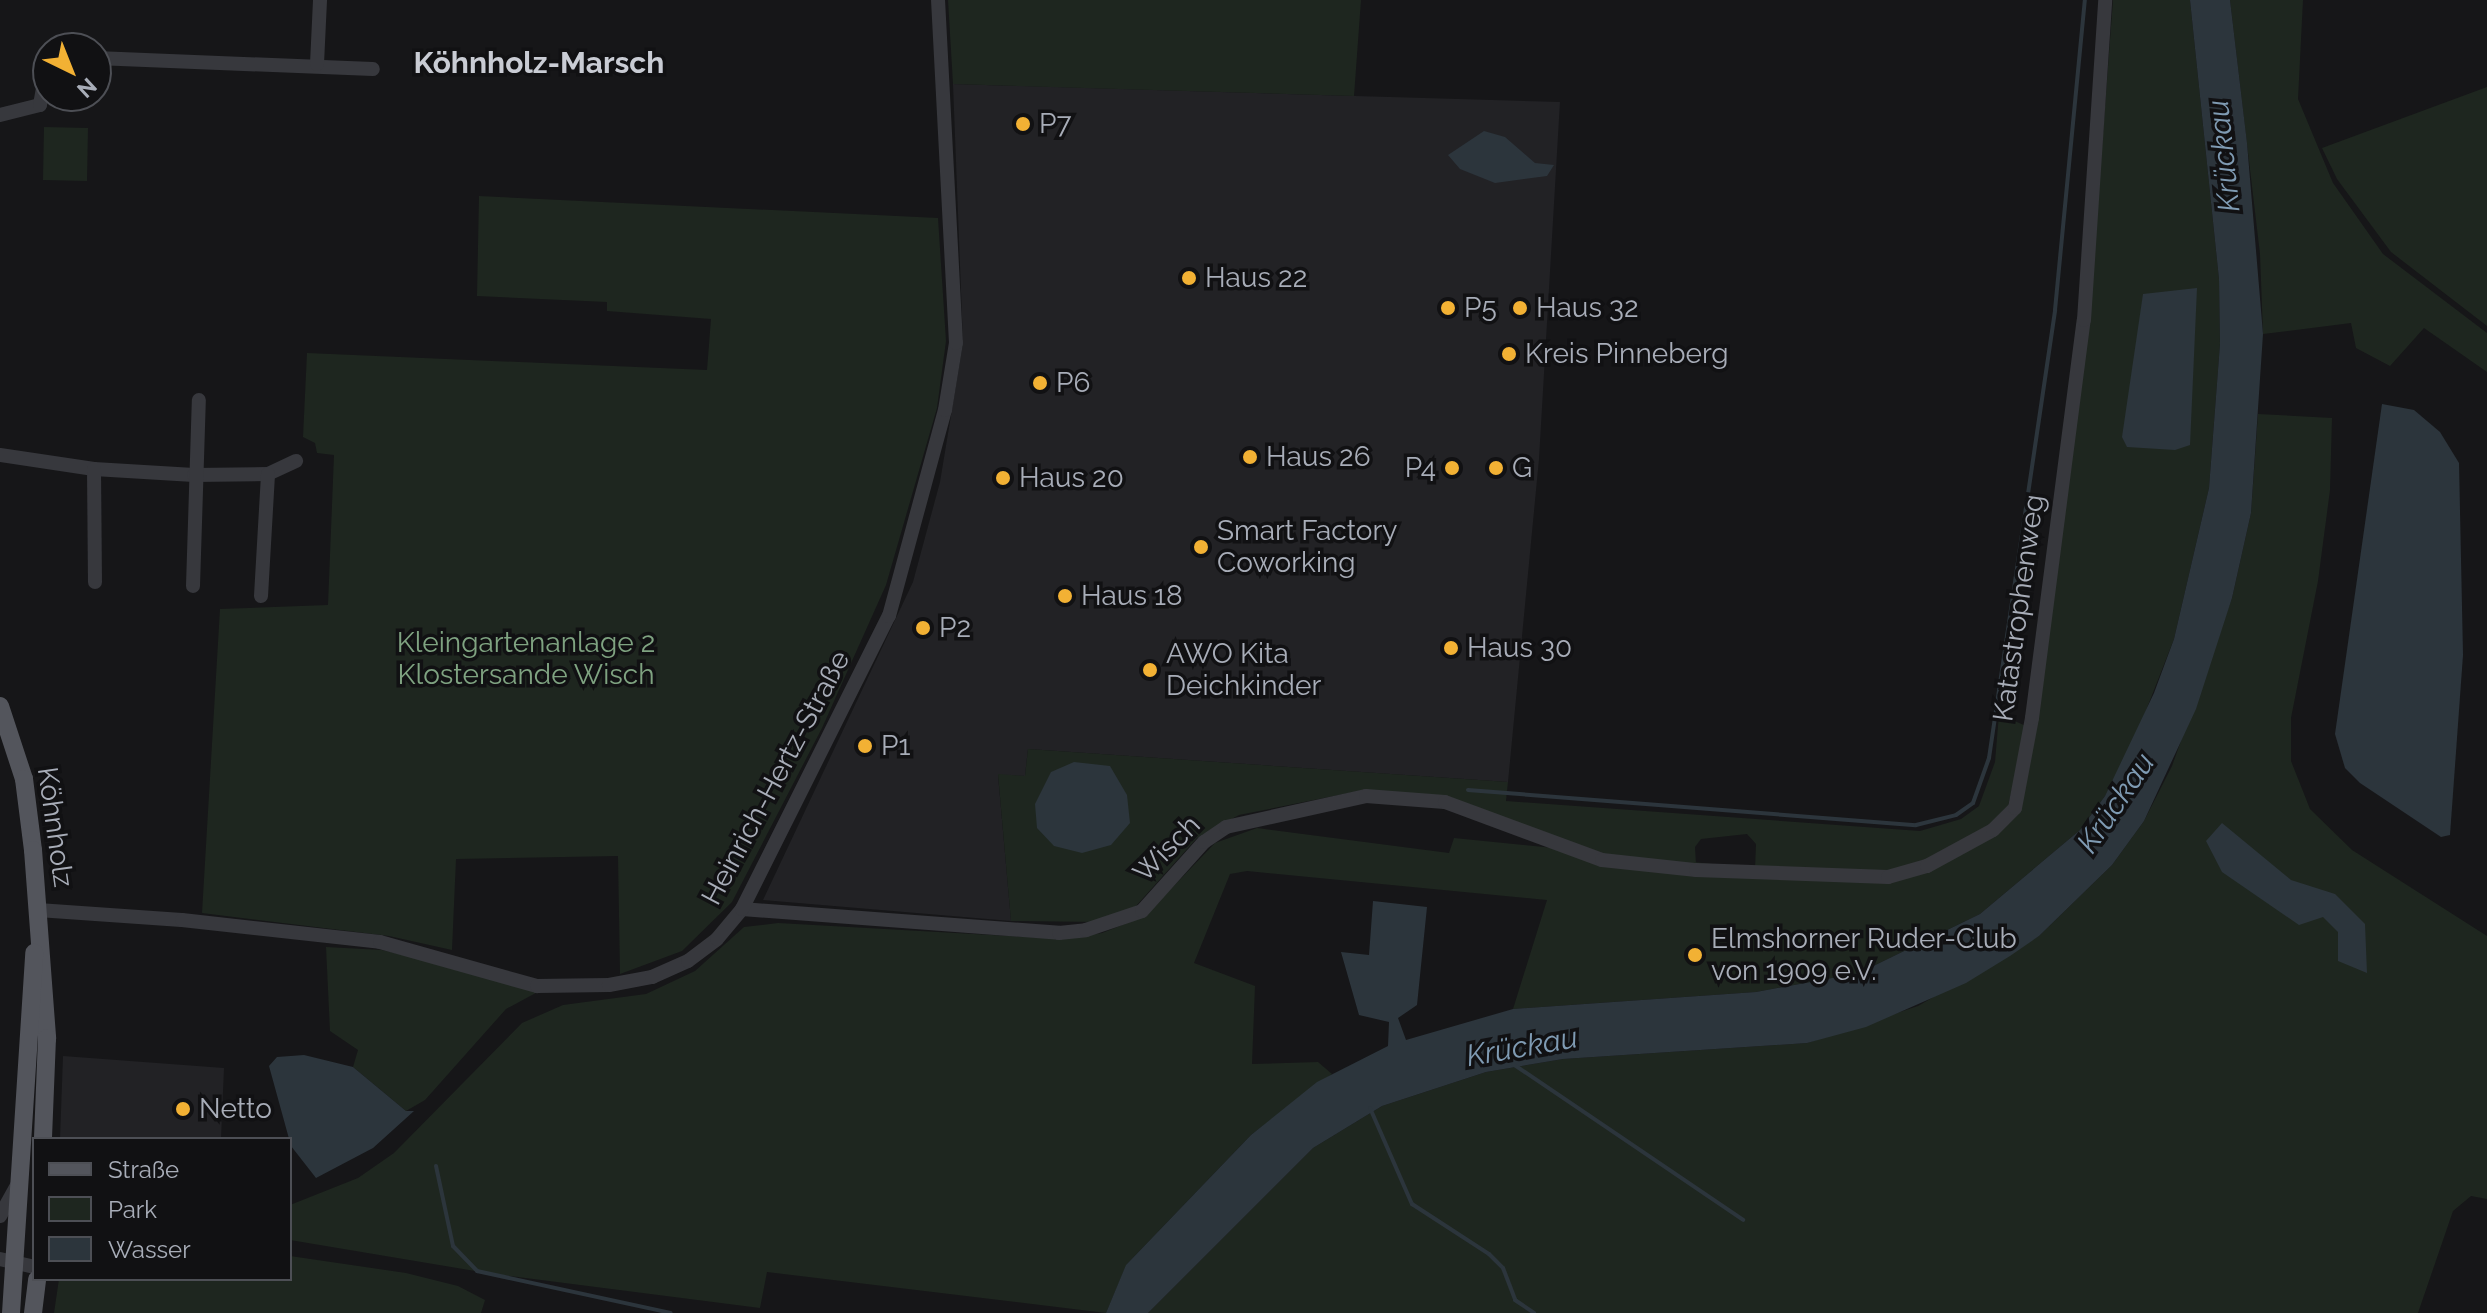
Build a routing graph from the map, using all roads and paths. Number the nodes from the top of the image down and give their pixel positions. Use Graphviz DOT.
graph roads {
  1 [pos="320,0"];
  2 [pos="938,0"];
  3 [pos="2105,0"];
  4 [pos="112,58"];
  5 [pos="317,64"];
  6 [pos="373,69"];
  7 [pos="32,107"];
  8 [pos="0,115"];
  9 [pos="199,400"];
  10 [pos="0,455"];
  11 [pos="296,461"];
  12 [pos="94,469"];
  13 [pos="268,474"];
  14 [pos="194,475"];
  15 [pos="95,582"];
  16 [pos="193,586"];
  17 [pos="261,596"];
  18 [pos="0,706"];
  19 [pos="1620,864"];
  20 [pos="742,909"];
  21 [pos="38,910"];
  22 [pos="43,1137"];
  23 [pos="20,1181"];
  24 [pos="0,1216"];
  25 [pos="12,1266"];
  26 [pos="37,1281"];
  27 [pos="11,1313"];
  28 [pos="33,1313"];
  1 -- 5 [label="street"];
  2 -- 20 [label="street, Heinrich-Hertz-Straße"];
  3 -- 19 [label="street, Katastrophenweg"];
  4 -- 5 [label="street"];
  5 -- 6 [label="street"];
  7 -- 8 [label="street"];
  9 -- 14 [label="street"];
  10 -- 12 [label="street"];
  11 -- 13 [label="street"];
  12 -- 14 [label="street"];
  12 -- 15 [label="street"];
  13 -- 14 [label="street"];
  13 -- 17 [label="street"];
  14 -- 16 [label="street"];
  18 -- 21 [label="main road, Köhnholz"];
  19 -- 20 [label="street, Wisch"];
  20 -- 21 [label="street, Heinrich-Hertz-Straße"];
  21 -- 22 [label="main road"];
  21 -- 23 [label="main road"];
  23 -- 24 [label="street"];
  23 -- 25 [label="main road"];
  25 -- 27 [label="main road"];
  26 -- 28 [label="main road"];
}
